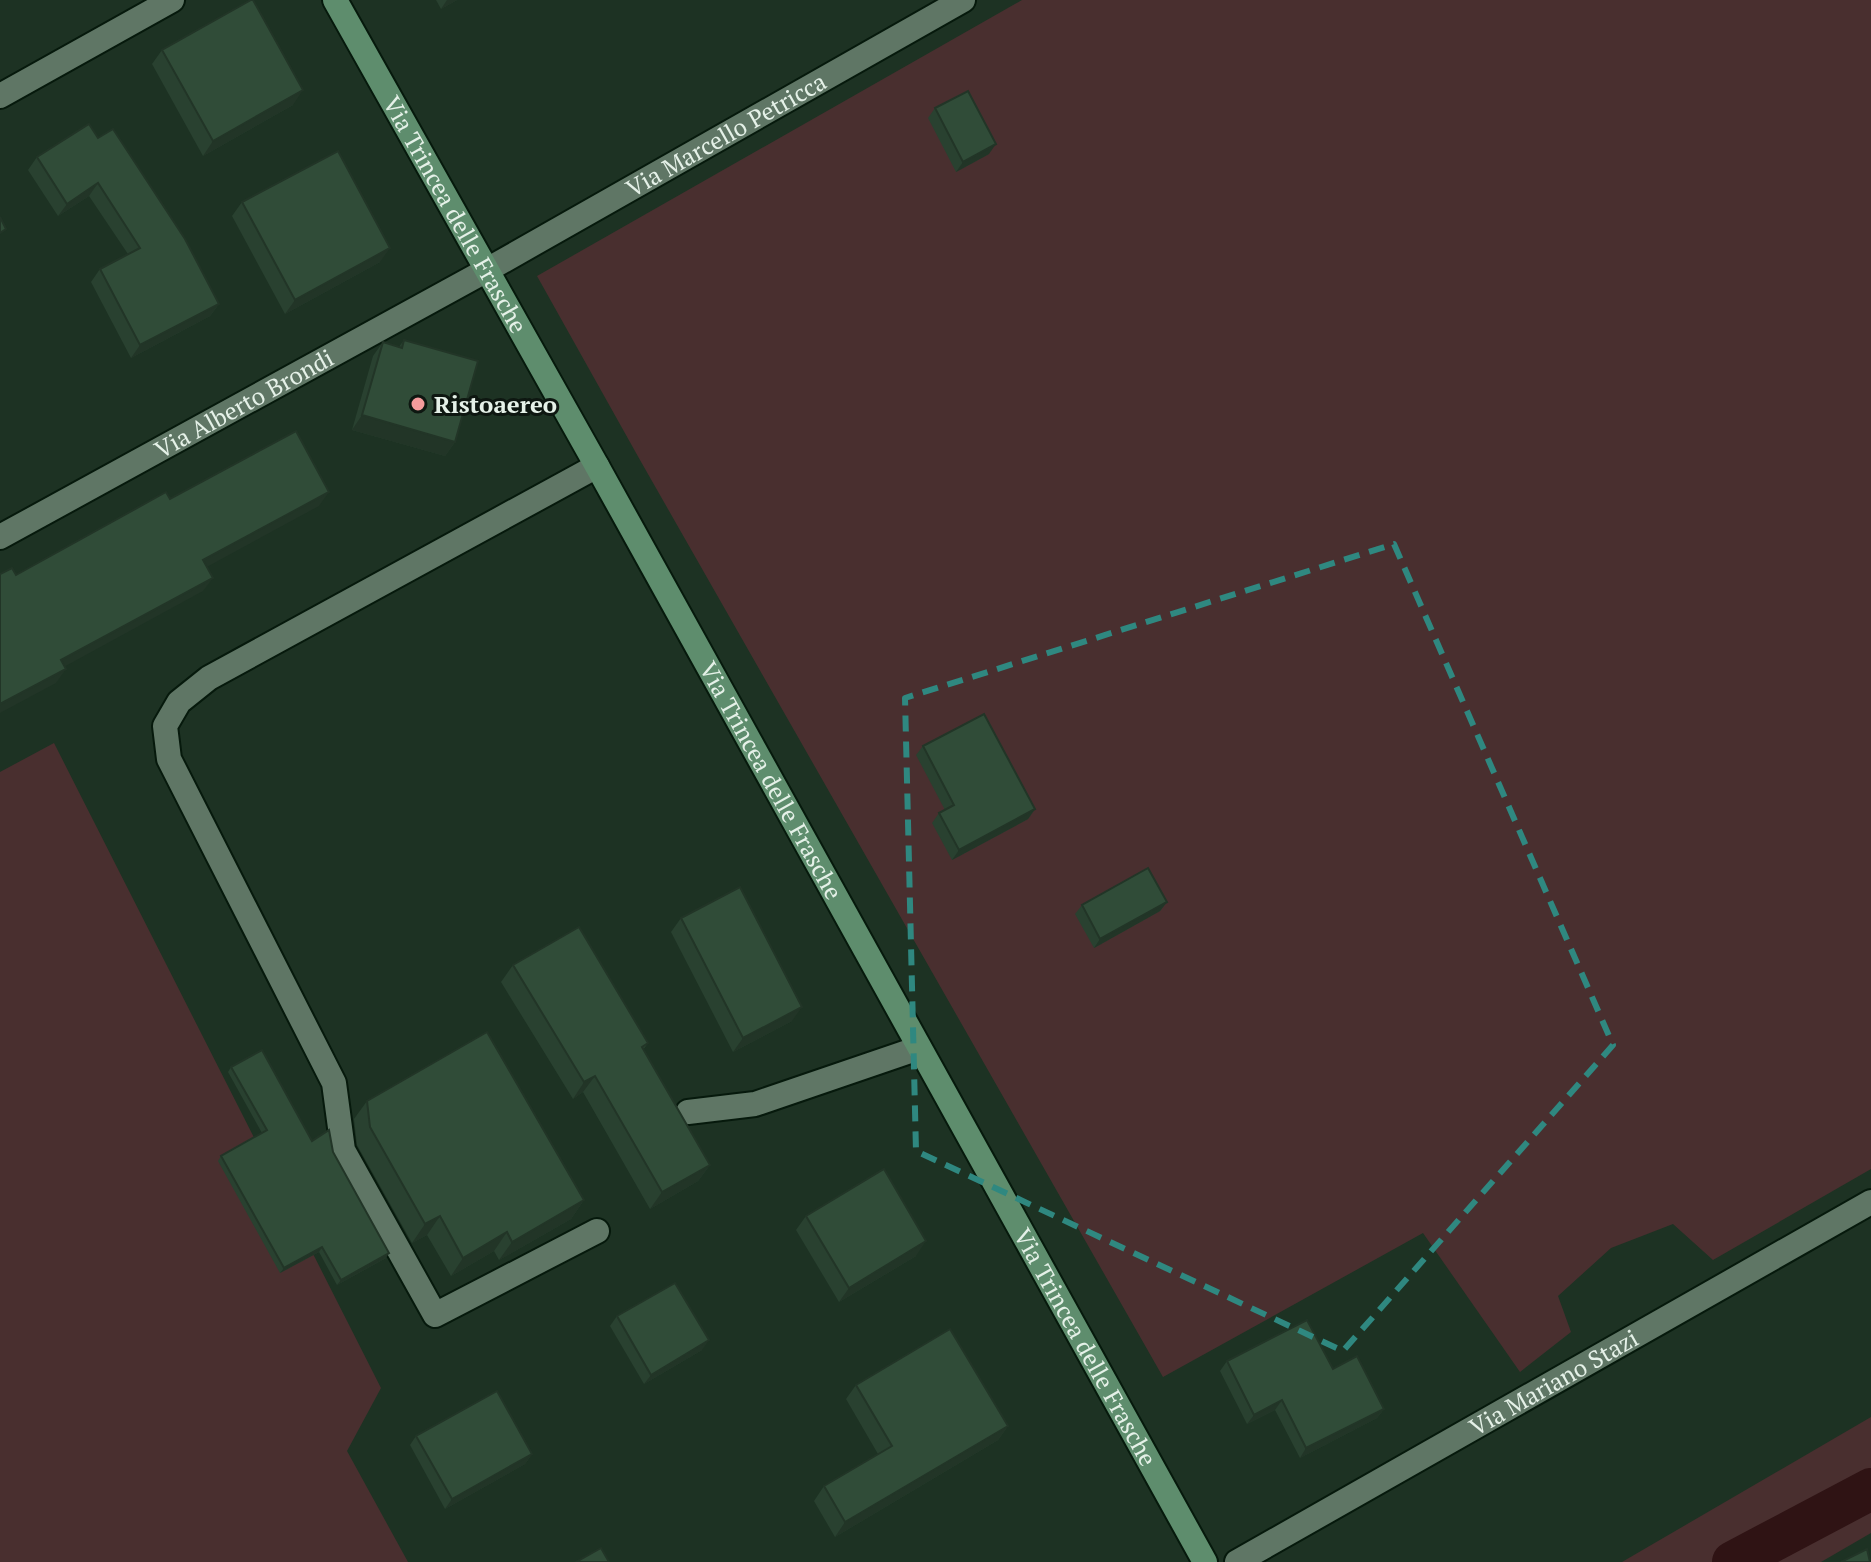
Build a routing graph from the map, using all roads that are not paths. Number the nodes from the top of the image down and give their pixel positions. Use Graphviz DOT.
graph roads {
  1 [pos="172,0"];
  2 [pos="335,0"];
  3 [pos="963,0"];
  4 [pos="0,96"];
  5 [pos="487,270"];
  6 [pos="597,466"];
  7 [pos="0,537"];
  8 [pos="919,1048"];
  9 [pos="688,1112"];
  10 [pos="1871,1202"];
  11 [pos="597,1231"];
  12 [pos="1205,1562"];
  13 [pos="1237,1562"];
  1 -- 4 [label="street"];
  2 -- 5 [label="street, Via Trincea delle Frasche"];
  3 -- 5 [label="street, Via Marcello Petricca"];
  5 -- 6 [label="street, Via Trincea delle Frasche"];
  5 -- 7 [label="street, Via Alberto Brondi"];
  6 -- 8 [label="street, Via Trincea delle Frasche"];
  6 -- 11 [label="street"];
  8 -- 9 [label="street"];
  8 -- 12 [label="street, Via Trincea delle Frasche"];
  10 -- 13 [label="street, Via Mariano Stazi"];
}
